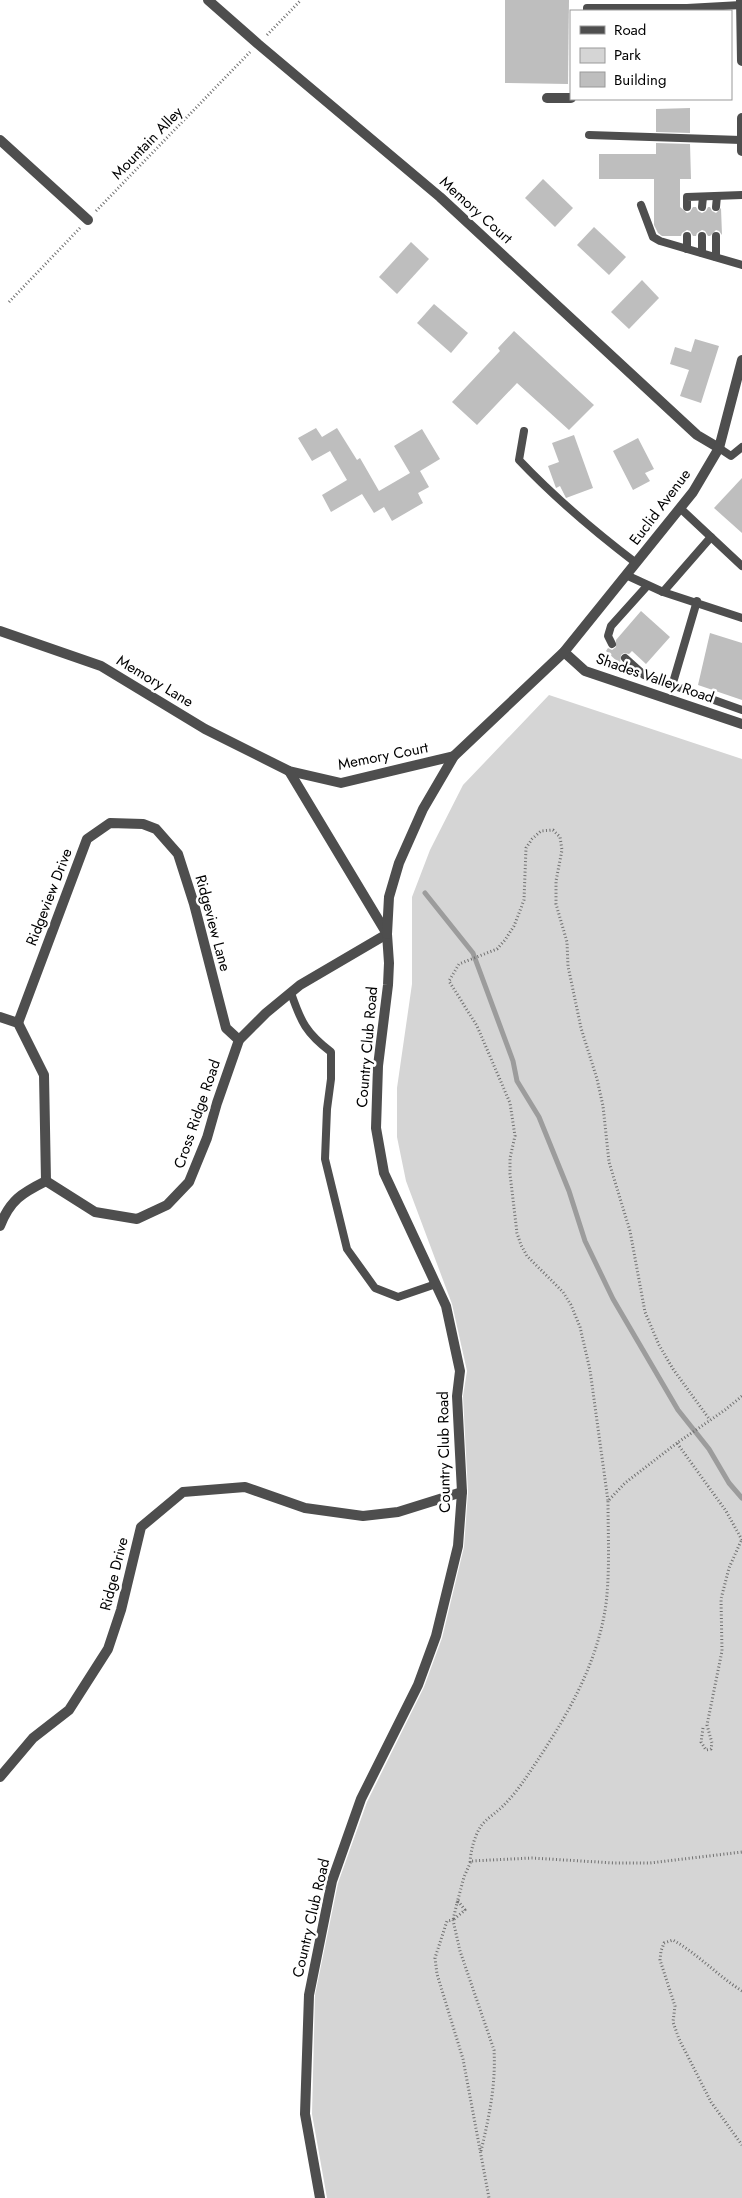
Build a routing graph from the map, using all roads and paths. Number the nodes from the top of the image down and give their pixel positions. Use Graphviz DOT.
graph roads {
  1 [pos="208,0"];
  2 [pos="301,0"];
  3 [pos="741,3"];
  4 [pos="587,10"];
  5 [pos="258,44"];
  6 [pos="742,61"];
  7 [pos="548,98"];
  8 [pos="570,98"];
  9 [pos="742,118"];
  10 [pos="589,136"];
  11 [pos="0,140"];
  12 [pos="741,140"];
  13 [pos="742,151"];
  14 [pos="742,195"];
  15 [pos="716,196"];
  16 [pos="703,197"];
  17 [pos="641,205"];
  18 [pos="687,207"];
  19 [pos="702,207"];
  20 [pos="716,207"];
  21 [pos="88,220"];
  22 [pos="687,236"];
  23 [pos="702,236"];
  24 [pos="716,236"];
  25 [pos="686,249"];
  26 [pos="702,253"];
  27 [pos="716,257"];
  28 [pos="742,265"];
  29 [pos="9,302"];
  30 [pos="742,360"];
  31 [pos="524,431"];
  32 [pos="742,447"];
  33 [pos="719,448"];
  34 [pos="680,508"];
  35 [pos="712,537"];
  36 [pos="636,563"];
  37 [pos="742,566"];
  38 [pos="626,575"];
  39 [pos="647,586"];
  40 [pos="663,592"];
  41 [pos="697,602"];
  42 [pos="742,618"];
  43 [pos="0,632"];
  44 [pos="612,644"];
  45 [pos="564,652"];
  46 [pos="626,658"];
  47 [pos="672,686"];
  48 [pos="742,710"];
  49 [pos="742,724"];
  50 [pos="454,756"];
  51 [pos="289,770"];
  52 [pos="143,824"];
  53 [pos="387,934"];
  54 [pos="291,993"];
  55 [pos="0,1016"];
  56 [pos="18,1023"];
  57 [pos="239,1040"];
  58 [pos="46,1181"];
  59 [pos="0,1226"];
  60 [pos="436,1284"];
  61 [pos="742,1396"];
  62 [pos="710,1420"];
  63 [pos="677,1443"];
  64 [pos="462,1492"];
  65 [pos="608,1501"];
  66 [pos="741,1541"];
  67 [pos="703,1728"];
  68 [pos="0,1777"];
  69 [pos="742,1852"];
  70 [pos="470,1862"];
  71 [pos="457,1903"];
  72 [pos="452,1920"];
  73 [pos="742,1991"];
  74 [pos="742,2145"];
  75 [pos="481,2151"];
  76 [pos="320,2198"];
  77 [pos="489,2198"];
  1 -- 5 [label="street, Memory Court"];
  2 -- 5 [label="path, Mountain Alley"];
  3 -- 4 [label="lane"];
  3 -- 6 [label="street"];
  5 -- 21 [label="path, Mountain Alley"];
  5 -- 33 [label="street, Memory Court"];
  7 -- 8 [label="street"];
  9 -- 12 [label="street"];
  10 -- 12 [label="lane"];
  11 -- 21 [label="street"];
  12 -- 13 [label="street"];
  14 -- 15 [label="lane"];
  15 -- 16 [label="lane"];
  15 -- 20 [label="lane"];
  16 -- 18 [label="lane"];
  16 -- 19 [label="lane"];
  17 -- 25 [label="lane"];
  21 -- 29 [label="path, Mountain Alley"];
  22 -- 25 [label="lane"];
  23 -- 26 [label="lane"];
  24 -- 27 [label="lane"];
  25 -- 26 [label="lane"];
  26 -- 27 [label="lane"];
  27 -- 28 [label="lane"];
  30 -- 33 [label="street, Euclid Avenue"];
  31 -- 36 [label="lane"];
  32 -- 33 [label="lane"];
  33 -- 34 [label="street, Euclid Avenue"];
  34 -- 35 [label="lane"];
  34 -- 36 [label="street, Euclid Avenue"];
  35 -- 37 [label="lane"];
  35 -- 40 [label="lane"];
  36 -- 38 [label="street, Euclid Avenue"];
  38 -- 39 [label="lane"];
  38 -- 45 [label="street, Euclid Avenue"];
  39 -- 40 [label="lane"];
  39 -- 44 [label="lane"];
  40 -- 41 [label="lane"];
  41 -- 42 [label="lane"];
  41 -- 47 [label="lane"];
  43 -- 51 [label="street, Memory Lane"];
  45 -- 49 [label="street, Shades Valley Road"];
  45 -- 50 [label="street, Country Club Road"];
  46 -- 47 [label="lane"];
  47 -- 48 [label="lane"];
  50 -- 51 [label="street, Memory Court"];
  50 -- 53 [label="street, Country Club Road"];
  51 -- 53 [label="street, Country Club Road"];
  52 -- 56 [label="street, Ridgeview Drive"];
  52 -- 57 [label="street, Ridgeview Lane"];
  53 -- 54 [label="street, Cross Ridge Road"];
  53 -- 60 [label="street, Country Club Road"];
  54 -- 57 [label="street, Cross Ridge Road"];
  54 -- 60 [label="lane"];
  55 -- 56 [label="street"];
  56 -- 58 [label="street"];
  57 -- 58 [label="street, Cross Ridge Road"];
  58 -- 59 [label="street"];
  60 -- 64 [label="street, Country Club Road"];
  61 -- 62 [label="path"];
  62 -- 63 [label="path"];
  62 -- 65 [label="path"];
  63 -- 65 [label="path"];
  63 -- 66 [label="path"];
  64 -- 68 [label="street, Ridge Drive"];
  64 -- 76 [label="street, Country Club Road"];
  65 -- 70 [label="path"];
  66 -- 67 [label="path"];
  69 -- 71 [label="path"];
  71 -- 72 [label="path"];
  71 -- 72 [label="path"];
  72 -- 75 [label="path"];
  72 -- 75 [label="path"];
  73 -- 74 [label="path"];
  75 -- 77 [label="path"];
}
